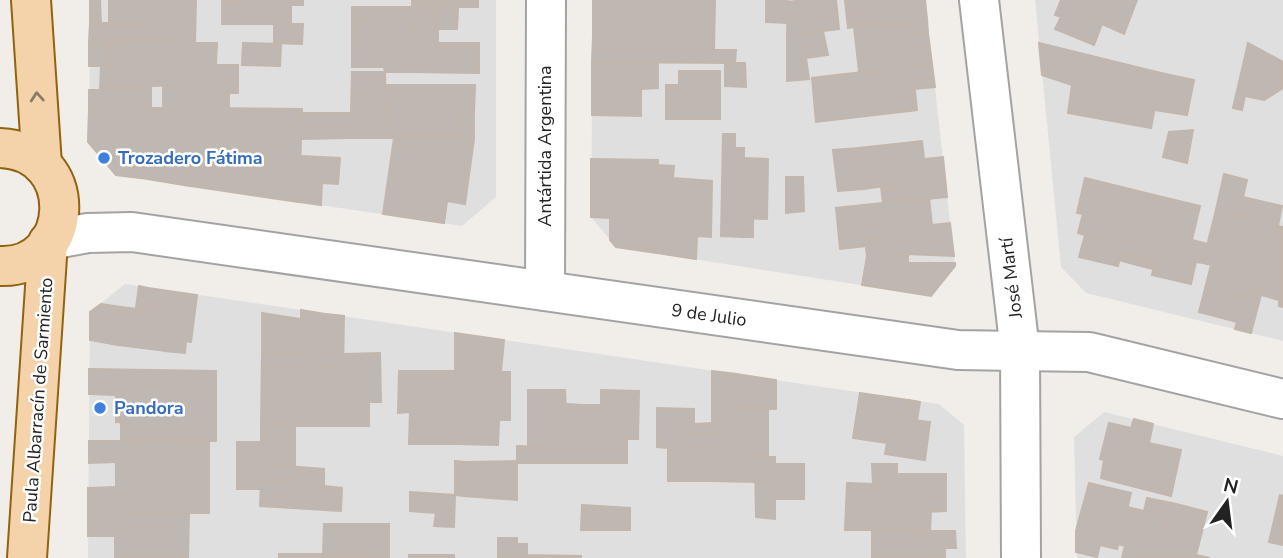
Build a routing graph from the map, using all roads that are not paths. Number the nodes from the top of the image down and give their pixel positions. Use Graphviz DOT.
graph roads {
  1 [pos="31,0"];
  2 [pos="546,0"];
  3 [pos="979,0"];
  4 [pos="0,148"];
  5 [pos="42,165"];
  6 [pos="60,202"];
  7 [pos="132,232"];
  8 [pos="49,241"];
  9 [pos="0,266"];
  10 [pos="545,291"];
  11 [pos="1020,351"];
  12 [pos="1283,399"];
  13 [pos="27,558"];
  14 [pos="1021,558"];
  5 -- 1 [label="main road, one-way"];
  2 -- 10 [label="street, Antártida Argentina"];
  3 -- 11 [label="street, José Martí"];
  4 -- 5 [label="main road"];
  5 -- 6 [label="main road"];
  6 -- 7 [label="street, 9 de Julio"];
  6 -- 8 [label="main road, Paula Albarracín de Sarmiento"];
  7 -- 8 [label="street, 9 de Julio"];
  7 -- 10 [label="street, 9 de Julio"];
  8 -- 9 [label="main road"];
  8 -- 13 [label="main road, Paula Albarracín de Sarmiento"];
  10 -- 11 [label="street, 9 de Julio"];
  11 -- 12 [label="street, 9 de Julio"];
  11 -- 14 [label="street, José Martí"];
}
